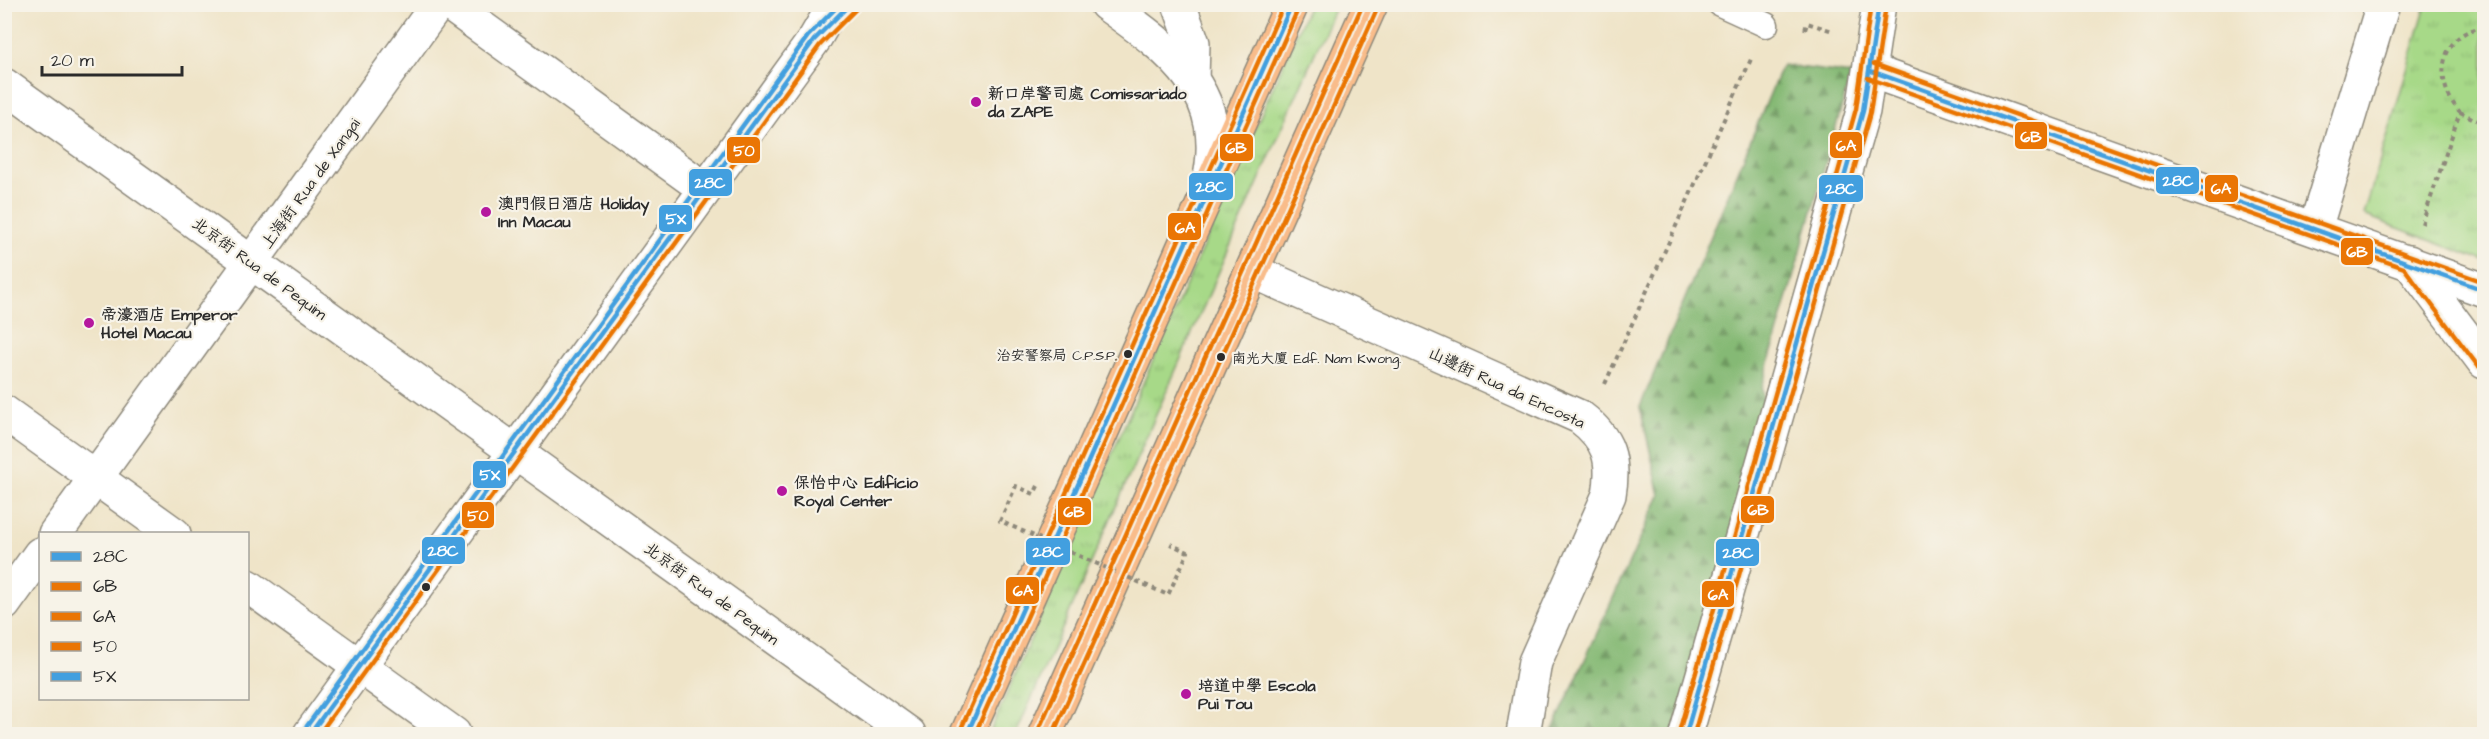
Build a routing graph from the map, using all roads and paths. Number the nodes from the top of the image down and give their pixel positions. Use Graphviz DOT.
graph roads {
  1 [pos="438,4"];
  2 [pos="449,4"];
  3 [pos="835,4"];
  4 [pos="851,4"];
  5 [pos="1106,4"];
  6 [pos="1179,4"];
  7 [pos="1292,4"];
  8 [pos="1371,4"];
  9 [pos="1720,4"];
  10 [pos="1879,4"];
  11 [pos="2383,4"];
  12 [pos="1766,25"];
  13 [pos="2484,27"];
  14 [pos="814,40"];
  15 [pos="1871,71"];
  16 [pos="1192,80"];
  17 [pos="4,85"];
  18 [pos="2460,112"];
  19 [pos="2484,124"];
  20 [pos="705,189"];
  21 [pos="1203,205"];
  22 [pos="2314,229"];
  23 [pos="252,262"];
  24 [pos="2409,262"];
  25 [pos="1252,271"];
  26 [pos="2484,290"];
  27 [pos="2484,362"];
  28 [pos="4,412"];
  29 [pos="1588,423"];
  30 [pos="515,451"];
  31 [pos="96,477"];
  32 [pos="1038,486"];
  33 [pos="57,532"];
  34 [pos="171,532"];
  35 [pos="1170,544"];
  36 [pos="39,555"];
  37 [pos="249,587"];
  38 [pos="4,604"];
  39 [pos="360,666"];
  40 [pos="310,735"];
  41 [pos="454,735"];
  42 [pos="909,735"];
  43 [pos="967,735"];
  44 [pos="1045,735"];
  45 [pos="1523,735"];
  46 [pos="1686,735"];
  1 -- 23 [label="street, 上海街 Rua de Xangai"];
  2 -- 20 [label="street"];
  3 -- 14 [label="street"];
  4 -- 14 [label="street"];
  5 -- 16 [label="street"];
  6 -- 16 [label="street"];
  7 -- 21 [label="main road"];
  8 -- 25 [label="main road"];
  9 -- 12 [label="lane"];
  10 -- 15 [label="street"];
  11 -- 22 [label="street"];
  12 -- 29 [label="path"];
  13 -- 18 [label="path"];
  14 -- 20 [label="street"];
  15 -- 22 [label="street"];
  15 -- 46 [label="street"];
  16 -- 21 [label="street"];
  17 -- 23 [label="street, 北京街 Rua de Pequim"];
  18 -- 19 [label="path"];
  18 -- 24 [label="path"];
  20 -- 30 [label="street"];
  21 -- 43 [label="main road"];
  22 -- 24 [label="street"];
  23 -- 30 [label="street, 北京街 Rua de Pequim"];
  23 -- 31 [label="street, 上海街 Rua de Xangai"];
  24 -- 26 [label="street"];
  24 -- 27 [label="street"];
  25 -- 29 [label="street, 山邊街 Rua da Encosta"];
  25 -- 44 [label="main road"];
  28 -- 31 [label="street"];
  29 -- 45 [label="street, 山邊街 Rua da Encosta"];
  30 -- 39 [label="street"];
  30 -- 42 [label="street, 北京街 Rua de Pequim"];
  31 -- 33 [label="street, 上海街 Rua de Xangai"];
  31 -- 34 [label="street"];
  32 -- 35 [label="path, bridge"];
  36 -- 38 [label="street"];
  37 -- 39 [label="street"];
  39 -- 40 [label="street"];
  39 -- 41 [label="street"];
}
